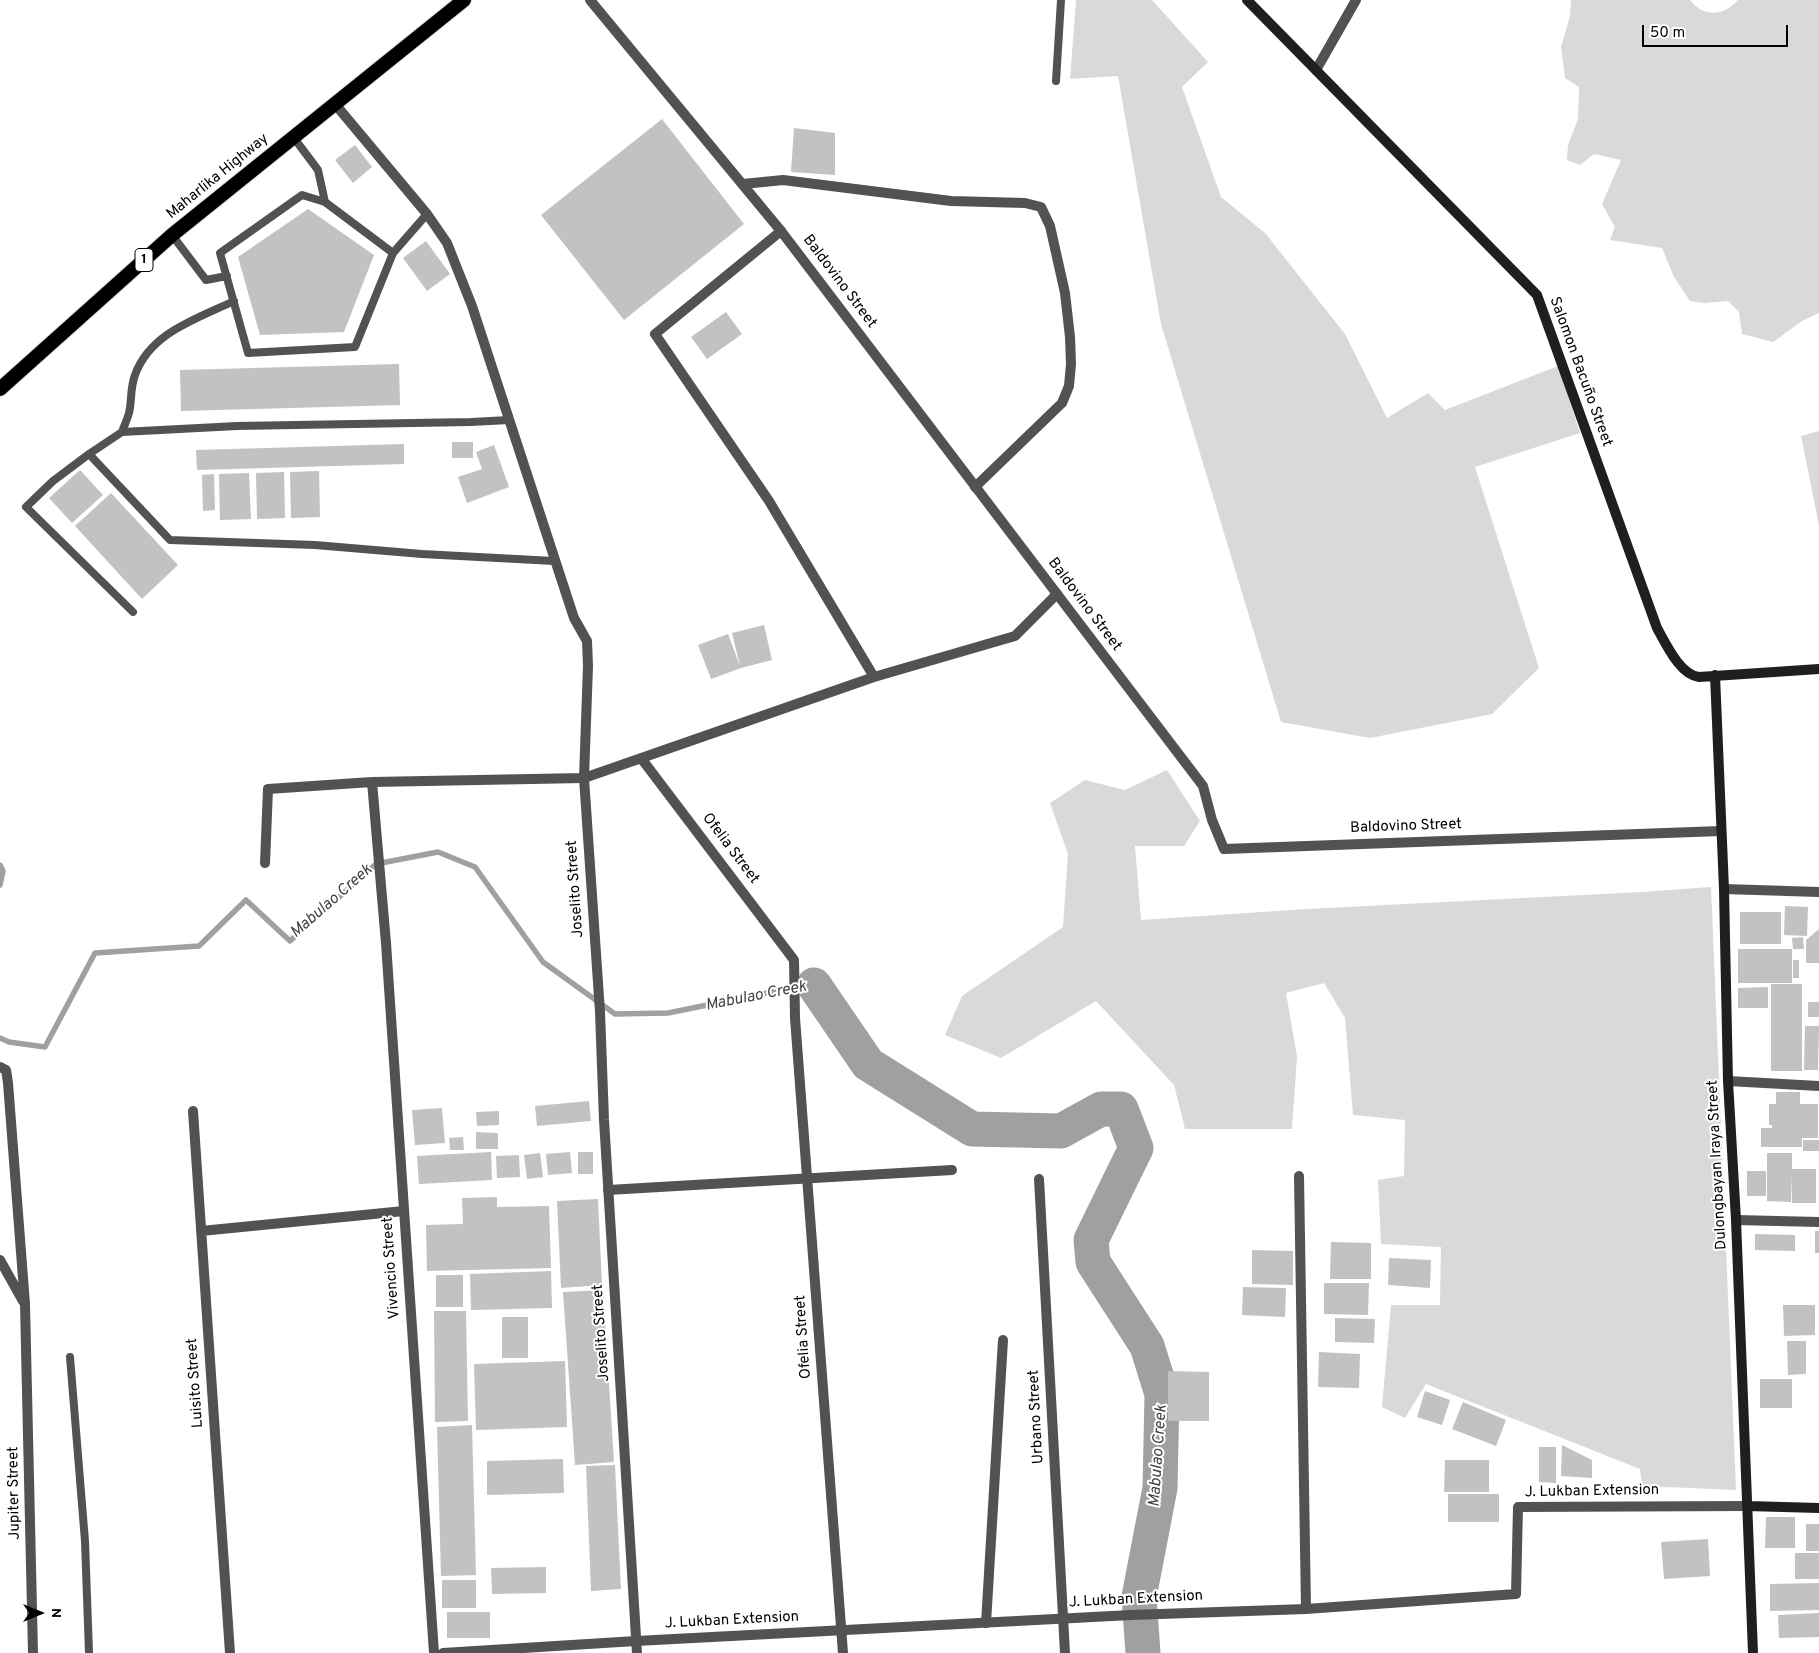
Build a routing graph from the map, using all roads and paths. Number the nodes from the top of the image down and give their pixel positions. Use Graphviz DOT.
graph roads {
  1 [pos="590,0"];
  2 [pos="1061,0"];
  3 [pos="1247,0"];
  4 [pos="1356,0"];
  5 [pos="457,2"];
  6 [pos="1316,70"];
  7 [pos="1056,81"];
  8 [pos="336,104"];
  9 [pos="294,138"];
  10 [pos="742,184"];
  11 [pos="326,202"];
  12 [pos="427,214"];
  13 [pos="781,231"];
  14 [pos="172,235"];
  15 [pos="393,253"];
  16 [pos="227,276"];
  17 [pos="234,301"];
  18 [pos="0,389"];
  19 [pos="510,420"];
  20 [pos="122,432"];
  21 [pos="89,454"];
  22 [pos="975,487"];
  23 [pos="554,561"];
  24 [pos="1057,594"];
  25 [pos="133,612"];
  26 [pos="1819,669"];
  27 [pos="1715,675"];
  28 [pos="874,677"];
  29 [pos="641,758"];
  30 [pos="584,778"];
  31 [pos="372,782"];
  32 [pos="1722,831"];
  33 [pos="265,862"];
  34 [pos="1724,889"];
  35 [pos="1819,892"];
  36 [pos="0,1067"];
  37 [pos="1728,1080"];
  38 [pos="1819,1086"];
  39 [pos="194,1111"];
  40 [pos="952,1170"];
  41 [pos="1299,1176"];
  42 [pos="1039,1178"];
  43 [pos="807,1180"];
  44 [pos="608,1190"];
  45 [pos="404,1211"];
  46 [pos="1736,1220"];
  47 [pos="1819,1222"];
  48 [pos="201,1232"];
  49 [pos="0,1260"];
  50 [pos="10,1278"];
  51 [pos="0,1283"];
  52 [pos="25,1304"];
  53 [pos="1003,1340"];
  54 [pos="70,1357"];
  55 [pos="1747,1506"];
  56 [pos="1819,1508"];
  57 [pos="1306,1609"];
  58 [pos="1063,1619"];
  59 [pos="986,1623"];
  60 [pos="842,1631"];
  61 [pos="636,1641"];
  62 [pos="33,1653"];
  63 [pos="89,1653"];
  64 [pos="230,1653"];
  65 [pos="434,1653"];
  66 [pos="443,1653"];
  67 [pos="637,1653"];
  68 [pos="843,1653"];
  69 [pos="1065,1653"];
  70 [pos="1753,1653"];
  1 -- 10 [label="street, Baldovino Street"];
  2 -- 7 [label="lane"];
  3 -- 6 [label="main road, Salomon Bacuño Street"];
  4 -- 6 [label="street"];
  5 -- 8 [label="highway, Maharlika Highway / 1"];
  6 -- 27 [label="main road, Salomon Bacuño Street"];
  8 -- 9 [label="highway, Maharlika Highway / 1"];
  8 -- 12 [label="street, Joselito Street"];
  9 -- 11 [label="lane"];
  9 -- 14 [label="highway, Maharlika Highway / 1"];
  10 -- 13 [label="street, Baldovino Street"];
  10 -- 22 [label="street"];
  11 -- 15 [label="lane"];
  11 -- 16 [label="lane"];
  12 -- 15 [label="lane"];
  12 -- 19 [label="street, Joselito Street"];
  13 -- 22 [label="street, Baldovino Street"];
  13 -- 28 [label="street"];
  14 -- 16 [label="lane"];
  14 -- 18 [label="highway, Maharlika Highway / 1"];
  15 -- 17 [label="lane"];
  16 -- 17 [label="lane"];
  17 -- 20 [label="lane"];
  19 -- 20 [label="lane"];
  19 -- 23 [label="street, Joselito Street"];
  20 -- 21 [label="lane"];
  21 -- 23 [label="lane"];
  21 -- 25 [label="lane"];
  22 -- 24 [label="street, Baldovino Street"];
  23 -- 30 [label="street, Joselito Street"];
  24 -- 28 [label="street"];
  24 -- 32 [label="street, Baldovino Street"];
  26 -- 27 [label="main road"];
  27 -- 32 [label="main road, Dulongbayan Iraya Street"];
  28 -- 29 [label="street"];
  29 -- 30 [label="street"];
  29 -- 43 [label="street, Ofelia Street"];
  30 -- 31 [label="street"];
  30 -- 44 [label="street, Joselito Street"];
  31 -- 33 [label="street"];
  31 -- 45 [label="street, Vivencio Street"];
  32 -- 34 [label="main road, Dulongbayan Iraya Street"];
  34 -- 35 [label="street"];
  34 -- 37 [label="main road, Dulongbayan Iraya Street"];
  36 -- 52 [label="street, Jupiter Street"];
  37 -- 38 [label="street"];
  37 -- 46 [label="main road, Dulongbayan Iraya Street"];
  39 -- 48 [label="street, Luisito Street"];
  40 -- 43 [label="street"];
  41 -- 57 [label="street"];
  42 -- 58 [label="street, Urbano Street"];
  43 -- 44 [label="street"];
  43 -- 60 [label="street, Ofelia Street"];
  44 -- 61 [label="street, Joselito Street"];
  45 -- 48 [label="street"];
  45 -- 65 [label="street, Vivencio Street"];
  46 -- 47 [label="street"];
  46 -- 55 [label="main road, Dulongbayan Iraya Street"];
  48 -- 64 [label="street, Luisito Street"];
  49 -- 50 [label="street"];
  50 -- 51 [label="street"];
  50 -- 52 [label="street"];
  52 -- 62 [label="street, Jupiter Street"];
  53 -- 59 [label="street"];
  54 -- 63 [label="lane"];
  55 -- 56 [label="main road"];
  55 -- 57 [label="street, J. Lukban Extension"];
  55 -- 70 [label="main road, Dulongbayan Iraya Street"];
  57 -- 58 [label="street, J. Lukban Extension"];
  58 -- 59 [label="street, J. Lukban Extension"];
  58 -- 69 [label="street, Urbano Street"];
  59 -- 60 [label="street, J. Lukban Extension"];
  60 -- 61 [label="street, J. Lukban Extension"];
  60 -- 68 [label="street, Ofelia Street"];
  61 -- 66 [label="street, J. Lukban Extension"];
  61 -- 67 [label="street, Joselito Street"];
}
